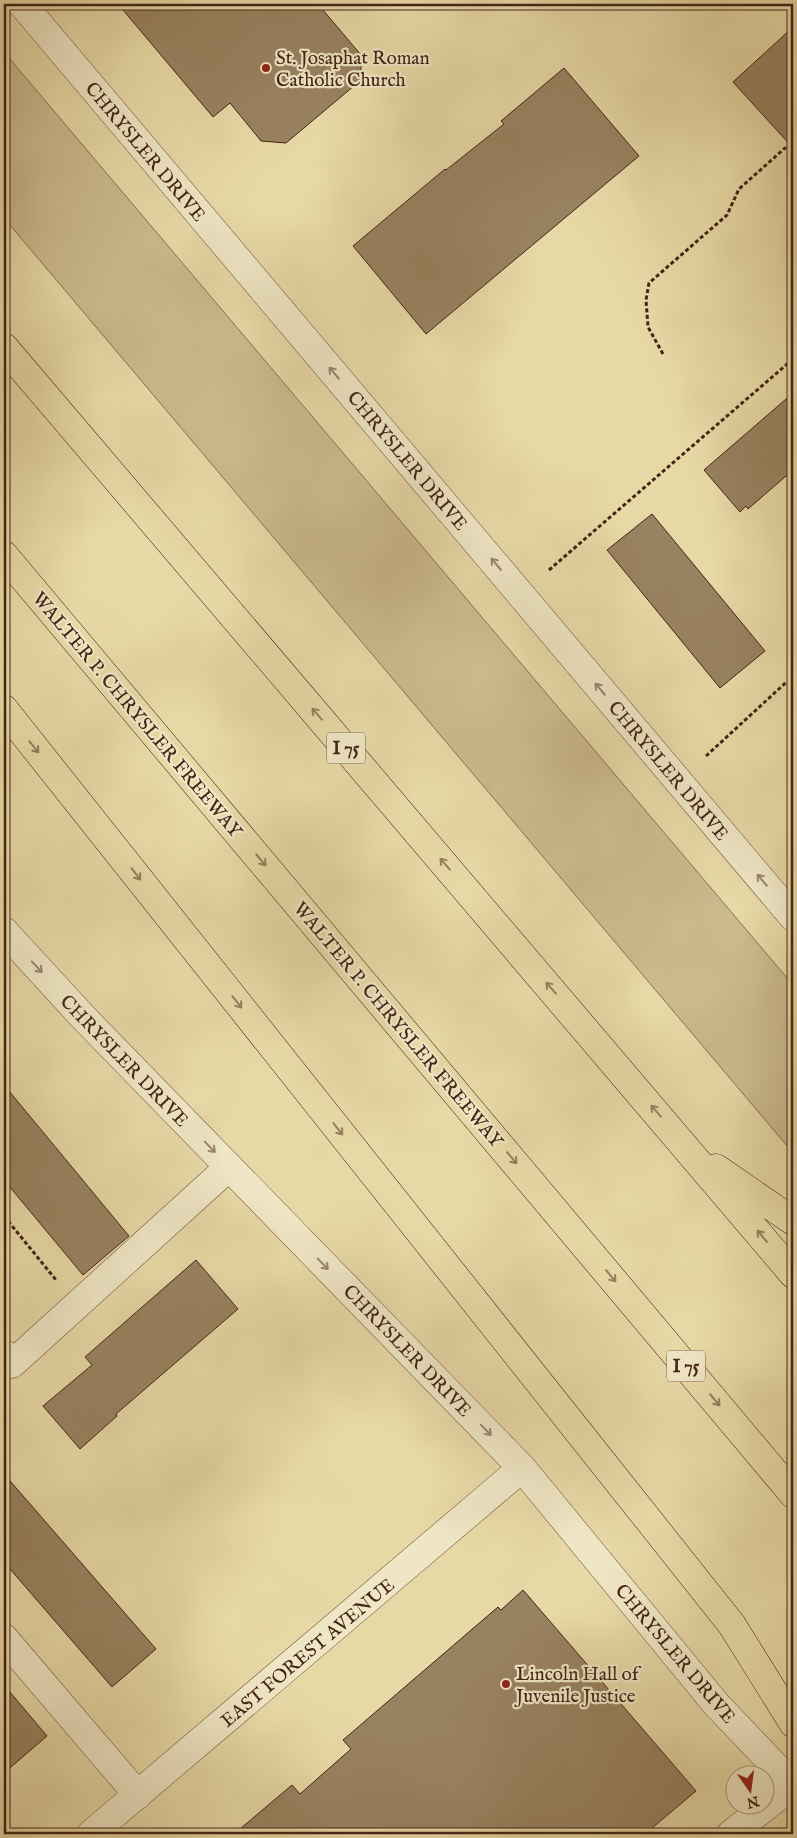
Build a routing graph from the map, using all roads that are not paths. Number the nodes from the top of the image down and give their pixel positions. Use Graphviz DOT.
graph roads {
  1 [pos="22,4"];
  2 [pos="4,347"];
  3 [pos="4,555"];
  4 [pos="4,709"];
  5 [pos="793,917"];
  6 [pos="4,931"];
  7 [pos="688,1148"];
  8 [pos="229,1167"];
  9 [pos="793,1221"];
  10 [pos="793,1274"];
  11 [pos="4,1354"];
  12 [pos="522,1468"];
  13 [pos="793,1494"];
  14 [pos="4,1638"];
  15 [pos="793,1723"];
  16 [pos="793,1785"];
  17 [pos="138,1795"];
  18 [pos="91,1834"];
  19 [pos="731,1834"];
  5 -- 1 [label="street, CHRYSLER DRIVE, one-way"];
  7 -- 2 [label="highway, I 75, one-way"];
  3 -- 13 [label="highway, WALTER P. CHRYSLER FREEWAY / I 75, one-way"];
  4 -- 15 [label="highway, one-way"];
  6 -- 8 [label="street, CHRYSLER DRIVE, one-way"];
  7 -- 9 [label="highway"];
  10 -- 7 [label="highway, I 75, one-way"];
  8 -- 11 [label="street"];
  8 -- 12 [label="street, CHRYSLER DRIVE, one-way"];
  12 -- 16 [label="street, CHRYSLER DRIVE"];
  12 -- 17 [label="street, EAST FOREST AVENUE"];
  14 -- 17 [label="street"];
  16 -- 19 [label="street"];
  17 -- 18 [label="street, EAST FOREST AVENUE"];
}
